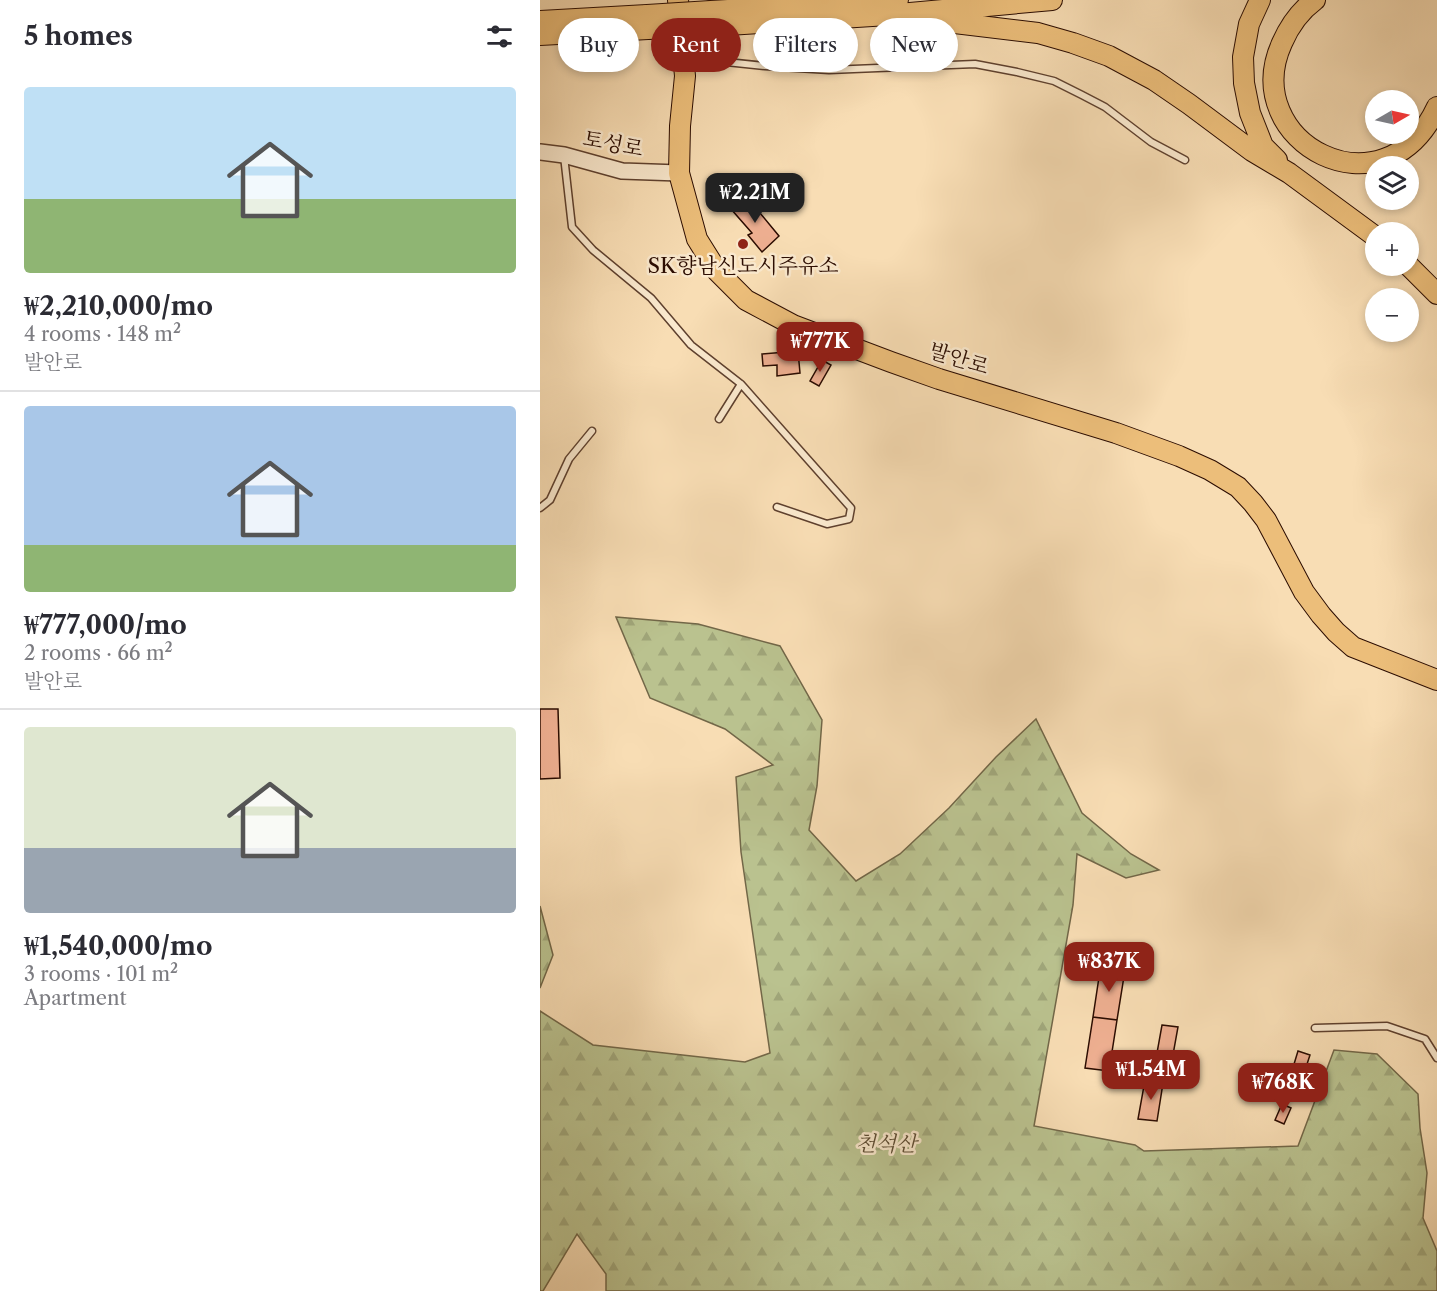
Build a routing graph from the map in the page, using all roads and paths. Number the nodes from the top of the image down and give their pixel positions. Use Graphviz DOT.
graph roads {
  1 [pos="678,0"];
  2 [pos="1052,0"];
  3 [pos="1260,0"];
  4 [pos="1315,0"];
  5 [pos="893,8"];
  6 [pos="680,18"];
  7 [pos="540,21"];
  8 [pos="648,22"];
  9 [pos="540,34"];
  10 [pos="741,64"];
  11 [pos="685,72"];
  12 [pos="1437,107"];
  13 [pos="540,152"];
  14 [pos="564,155"];
  15 [pos="1185,160"];
  16 [pos="680,173"];
  17 [pos="1289,173"];
  18 [pos="1365,229"];
  19 [pos="1419,276"];
  20 [pos="1437,294"];
  21 [pos="741,384"];
  22 [pos="719,419"];
  23 [pos="592,431"];
  24 [pos="777,507"];
  25 [pos="540,508"];
  26 [pos="1389,662"];
  27 [pos="1437,665"];
  28 [pos="1437,680"];
  29 [pos="1315,1028"];
  30 [pos="1437,1058"];
  1 -- 6 [label="main road, 발안로"];
  2 -- 5 [label="main road"];
  3 -- 17 [label="main road"];
  4 -- 12 [label="main road"];
  5 -- 8 [label="main road, bridge"];
  5 -- 17 [label="main road"];
  7 -- 8 [label="main road"];
  8 -- 9 [label="main road"];
  10 -- 15 [label="lane"];
  11 -- 16 [label="main road, 발안로"];
  13 -- 14 [label="street, 토성로"];
  14 -- 16 [label="street, 토성로"];
  14 -- 21 [label="lane"];
  16 -- 26 [label="main road, 발안로"];
  17 -- 18 [label="main road"];
  19 -- 20 [label="main road"];
  21 -- 22 [label="lane"];
  21 -- 24 [label="lane"];
  23 -- 25 [label="lane"];
  26 -- 27 [label="main road"];
  26 -- 28 [label="main road, 발안로"];
  29 -- 30 [label="lane"];
}
